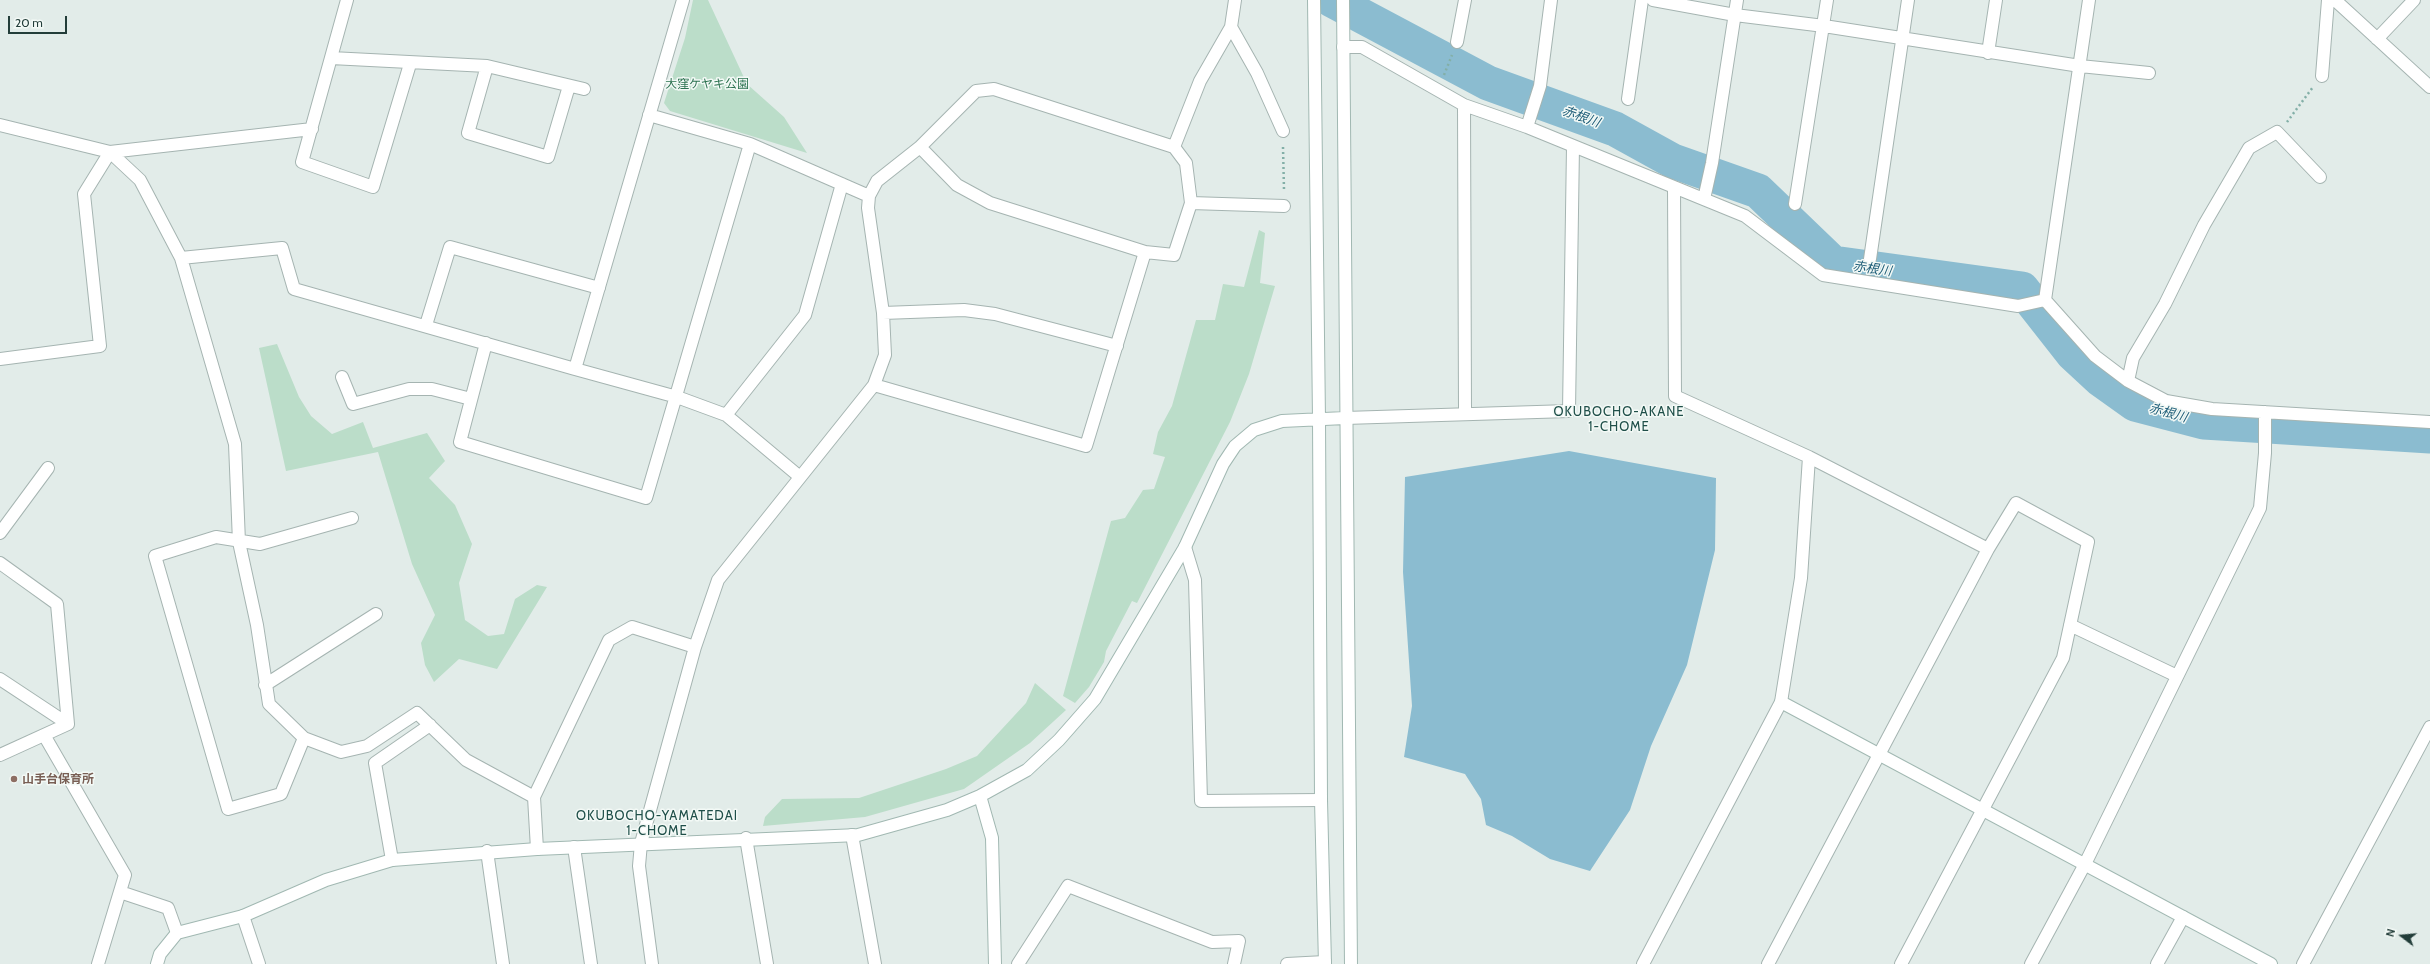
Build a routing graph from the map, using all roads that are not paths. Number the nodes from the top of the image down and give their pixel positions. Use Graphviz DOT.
graph roads {
  1 [pos="348,0"];
  2 [pos="683,0"];
  3 [pos="1235,0"];
  4 [pos="1314,0"];
  5 [pos="1343,0"];
  6 [pos="1466,0"];
  7 [pos="1551,0"];
  8 [pos="1642,0"];
  9 [pos="1653,0"];
  10 [pos="1737,0"];
  11 [pos="1827,0"];
  12 [pos="1908,0"];
  13 [pos="1996,0"];
  14 [pos="2089,0"];
  15 [pos="2328,0"];
  16 [pos="2335,0"];
  17 [pos="2414,0"];
  18 [pos="1735,15"];
  19 [pos="1824,26"];
  20 [pos="1231,27"];
  21 [pos="2377,39"];
  22 [pos="1903,40"];
  23 [pos="1457,42"];
  24 [pos="1342,47"];
  25 [pos="1988,52"];
  26 [pos="332,58"];
  27 [pos="410,64"];
  28 [pos="487,66"];
  29 [pos="2080,66"];
  30 [pos="2149,73"];
  31 [pos="2322,76"];
  32 [pos="570,86"];
  33 [pos="2430,87"];
  34 [pos="584,89"];
  35 [pos="1628,99"];
  36 [pos="1464,105"];
  37 [pos="649,115"];
  38 [pos="0,125"];
  39 [pos="1527,127"];
  40 [pos="312,129"];
  41 [pos="1283,131"];
  42 [pos="750,144"];
  43 [pos="1573,146"];
  44 [pos="920,147"];
  45 [pos="1174,148"];
  46 [pos="110,152"];
  47 [pos="2320,178"];
  48 [pos="842,184"];
  49 [pos="1674,187"];
  50 [pos="869,196"];
  51 [pos="1704,199"];
  52 [pos="1191,203"];
  53 [pos="1795,204"];
  54 [pos="1284,206"];
  55 [pos="1145,252"];
  56 [pos="181,258"];
  57 [pos="1870,259"];
  58 [pos="599,288"];
  59 [pos="2045,300"];
  60 [pos="883,313"];
  61 [pos="426,325"];
  62 [pos="486,343"];
  63 [pos="1116,346"];
  64 [pos="0,359"];
  65 [pos="575,369"];
  66 [pos="342,377"];
  67 [pos="2128,381"];
  68 [pos="874,385"];
  69 [pos="677,397"];
  70 [pos="471,399"];
  71 [pos="2265,412"];
  72 [pos="1465,414"];
  73 [pos="726,415"];
  74 [pos="1345,418"];
  75 [pos="1320,419"];
  76 [pos="2430,422"];
  77 [pos="1809,457"];
  78 [pos="48,468"];
  79 [pos="800,477"];
  80 [pos="352,518"];
  81 [pos="0,533"];
  82 [pos="239,542"];
  83 [pos="1185,547"];
  84 [pos="1988,549"];
  85 [pos="0,563"];
  86 [pos="376,614"];
  87 [pos="2070,625"];
  88 [pos="696,647"];
  89 [pos="2177,676"];
  90 [pos="0,679"];
  91 [pos="264,685"];
  92 [pos="1781,702"];
  93 [pos="68,724"];
  94 [pos="430,725"];
  95 [pos="2430,727"];
  96 [pos="44,735"];
  97 [pos="304,738"];
  98 [pos="1878,754"];
  99 [pos="0,755"];
  100 [pos="980,796"];
  101 [pos="534,797"];
  102 [pos="1321,800"];
  103 [pos="1983,810"];
  104 [pos="852,835"];
  105 [pos="746,838"];
  106 [pos="641,843"];
  107 [pos="574,847"];
  108 [pos="537,848"];
  109 [pos="486,851"];
  110 [pos="392,860"];
  111 [pos="2085,864"];
  112 [pos="120,892"];
  113 [pos="243,916"];
  114 [pos="2183,917"];
  115 [pos="177,933"];
  116 [pos="1325,963"];
  117 [pos="98,964"];
  118 [pos="157,964"];
  119 [pos="259,964"];
  120 [pos="503,964"];
  121 [pos="591,964"];
  122 [pos="652,964"];
  123 [pos="767,964"];
  124 [pos="875,964"];
  125 [pos="995,964"];
  126 [pos="1018,964"];
  127 [pos="1234,964"];
  128 [pos="1287,964"];
  129 [pos="1351,964"];
  130 [pos="1643,964"];
  131 [pos="1768,964"];
  132 [pos="1901,964"];
  133 [pos="2031,964"];
  134 [pos="2157,964"];
  135 [pos="2271,964"];
  136 [pos="2303,964"];
  1 -- 26 [label="street"];
  2 -- 37 [label="street"];
  3 -- 20 [label="street"];
  4 -- 75 [label="street"];
  5 -- 24 [label="street"];
  6 -- 23 [label="street"];
  7 -- 39 [label="street"];
  8 -- 35 [label="street"];
  9 -- 18 [label="street"];
  10 -- 18 [label="street"];
  11 -- 19 [label="street"];
  12 -- 22 [label="street"];
  13 -- 25 [label="street"];
  14 -- 29 [label="street"];
  15 -- 31 [label="street"];
  16 -- 21 [label="street"];
  17 -- 21 [label="street"];
  18 -- 19 [label="street"];
  18 -- 51 [label="street"];
  19 -- 22 [label="street"];
  19 -- 53 [label="street"];
  20 -- 41 [label="street"];
  20 -- 45 [label="street"];
  21 -- 33 [label="street"];
  22 -- 25 [label="street"];
  22 -- 57 [label="street"];
  24 -- 36 [label="street"];
  24 -- 74 [label="street"];
  25 -- 29 [label="street"];
  26 -- 27 [label="street"];
  26 -- 40 [label="street"];
  27 -- 28 [label="street"];
  27 -- 40 [label="street"];
  28 -- 32 [label="street"];
  28 -- 32 [label="street"];
  29 -- 30 [label="street"];
  29 -- 59 [label="street"];
  32 -- 34 [label="street"];
  36 -- 39 [label="street"];
  36 -- 72 [label="street"];
  37 -- 42 [label="street"];
  37 -- 58 [label="street"];
  38 -- 46 [label="street"];
  39 -- 43 [label="street"];
  40 -- 46 [label="street"];
  42 -- 48 [label="street"];
  42 -- 69 [label="street"];
  43 -- 49 [label="street"];
  43 -- 72 [label="street"];
  44 -- 45 [label="street"];
  44 -- 50 [label="street"];
  44 -- 55 [label="street"];
  45 -- 52 [label="street"];
  46 -- 56 [label="street"];
  46 -- 64 [label="street"];
  47 -- 67 [label="street"];
  48 -- 50 [label="street"];
  48 -- 73 [label="street"];
  49 -- 51 [label="street"];
  49 -- 77 [label="street"];
  50 -- 60 [label="street"];
  51 -- 59 [label="street"];
  52 -- 54 [label="street"];
  52 -- 55 [label="street"];
  55 -- 63 [label="street"];
  56 -- 61 [label="street"];
  56 -- 82 [label="street"];
  58 -- 61 [label="street"];
  58 -- 65 [label="street"];
  59 -- 67 [label="street"];
  60 -- 63 [label="street"];
  60 -- 68 [label="street"];
  61 -- 62 [label="street"];
  62 -- 65 [label="street"];
  62 -- 70 [label="street"];
  63 -- 68 [label="street"];
  65 -- 69 [label="street"];
  66 -- 70 [label="street"];
  67 -- 71 [label="street"];
  68 -- 79 [label="street"];
  69 -- 70 [label="street"];
  69 -- 73 [label="street"];
  71 -- 76 [label="street"];
  71 -- 89 [label="street"];
  72 -- 74 [label="street"];
  73 -- 79 [label="street"];
  74 -- 75 [label="street"];
  74 -- 129 [label="street"];
  75 -- 83 [label="street"];
  75 -- 102 [label="street"];
  77 -- 84 [label="street"];
  77 -- 92 [label="street"];
  78 -- 81 [label="street"];
  79 -- 88 [label="street"];
  80 -- 82 [label="street"];
  82 -- 91 [label="street"];
  82 -- 97 [label="street"];
  83 -- 100 [label="street"];
  83 -- 102 [label="street"];
  84 -- 87 [label="street"];
  84 -- 98 [label="street"];
  85 -- 93 [label="street"];
  86 -- 91 [label="street"];
  87 -- 89 [label="street"];
  87 -- 103 [label="street"];
  88 -- 101 [label="street"];
  88 -- 106 [label="street"];
  89 -- 111 [label="street"];
  90 -- 93 [label="street"];
  91 -- 97 [label="street"];
  92 -- 98 [label="street"];
  92 -- 130 [label="street"];
  93 -- 96 [label="street"];
  94 -- 97 [label="street"];
  94 -- 101 [label="street"];
  94 -- 110 [label="street"];
  95 -- 136 [label="street"];
  96 -- 99 [label="street"];
  96 -- 112 [label="street"];
  98 -- 103 [label="street"];
  98 -- 131 [label="street"];
  100 -- 104 [label="street"];
  100 -- 125 [label="street"];
  101 -- 108 [label="street"];
  102 -- 116 [label="street"];
  103 -- 111 [label="street"];
  103 -- 132 [label="street"];
  104 -- 105 [label="street"];
  104 -- 124 [label="street"];
  105 -- 106 [label="street"];
  105 -- 123 [label="street"];
  106 -- 107 [label="street"];
  106 -- 122 [label="street"];
  107 -- 108 [label="street"];
  107 -- 121 [label="street"];
  108 -- 109 [label="street"];
  109 -- 110 [label="street"];
  109 -- 120 [label="street"];
  110 -- 113 [label="street"];
  111 -- 114 [label="street"];
  111 -- 133 [label="street"];
  112 -- 115 [label="street"];
  112 -- 117 [label="street"];
  113 -- 115 [label="street"];
  113 -- 119 [label="street"];
  114 -- 134 [label="street"];
  114 -- 135 [label="street"];
  115 -- 118 [label="street"];
  116 -- 128 [label="street"];
  126 -- 127 [label="street"];
}
